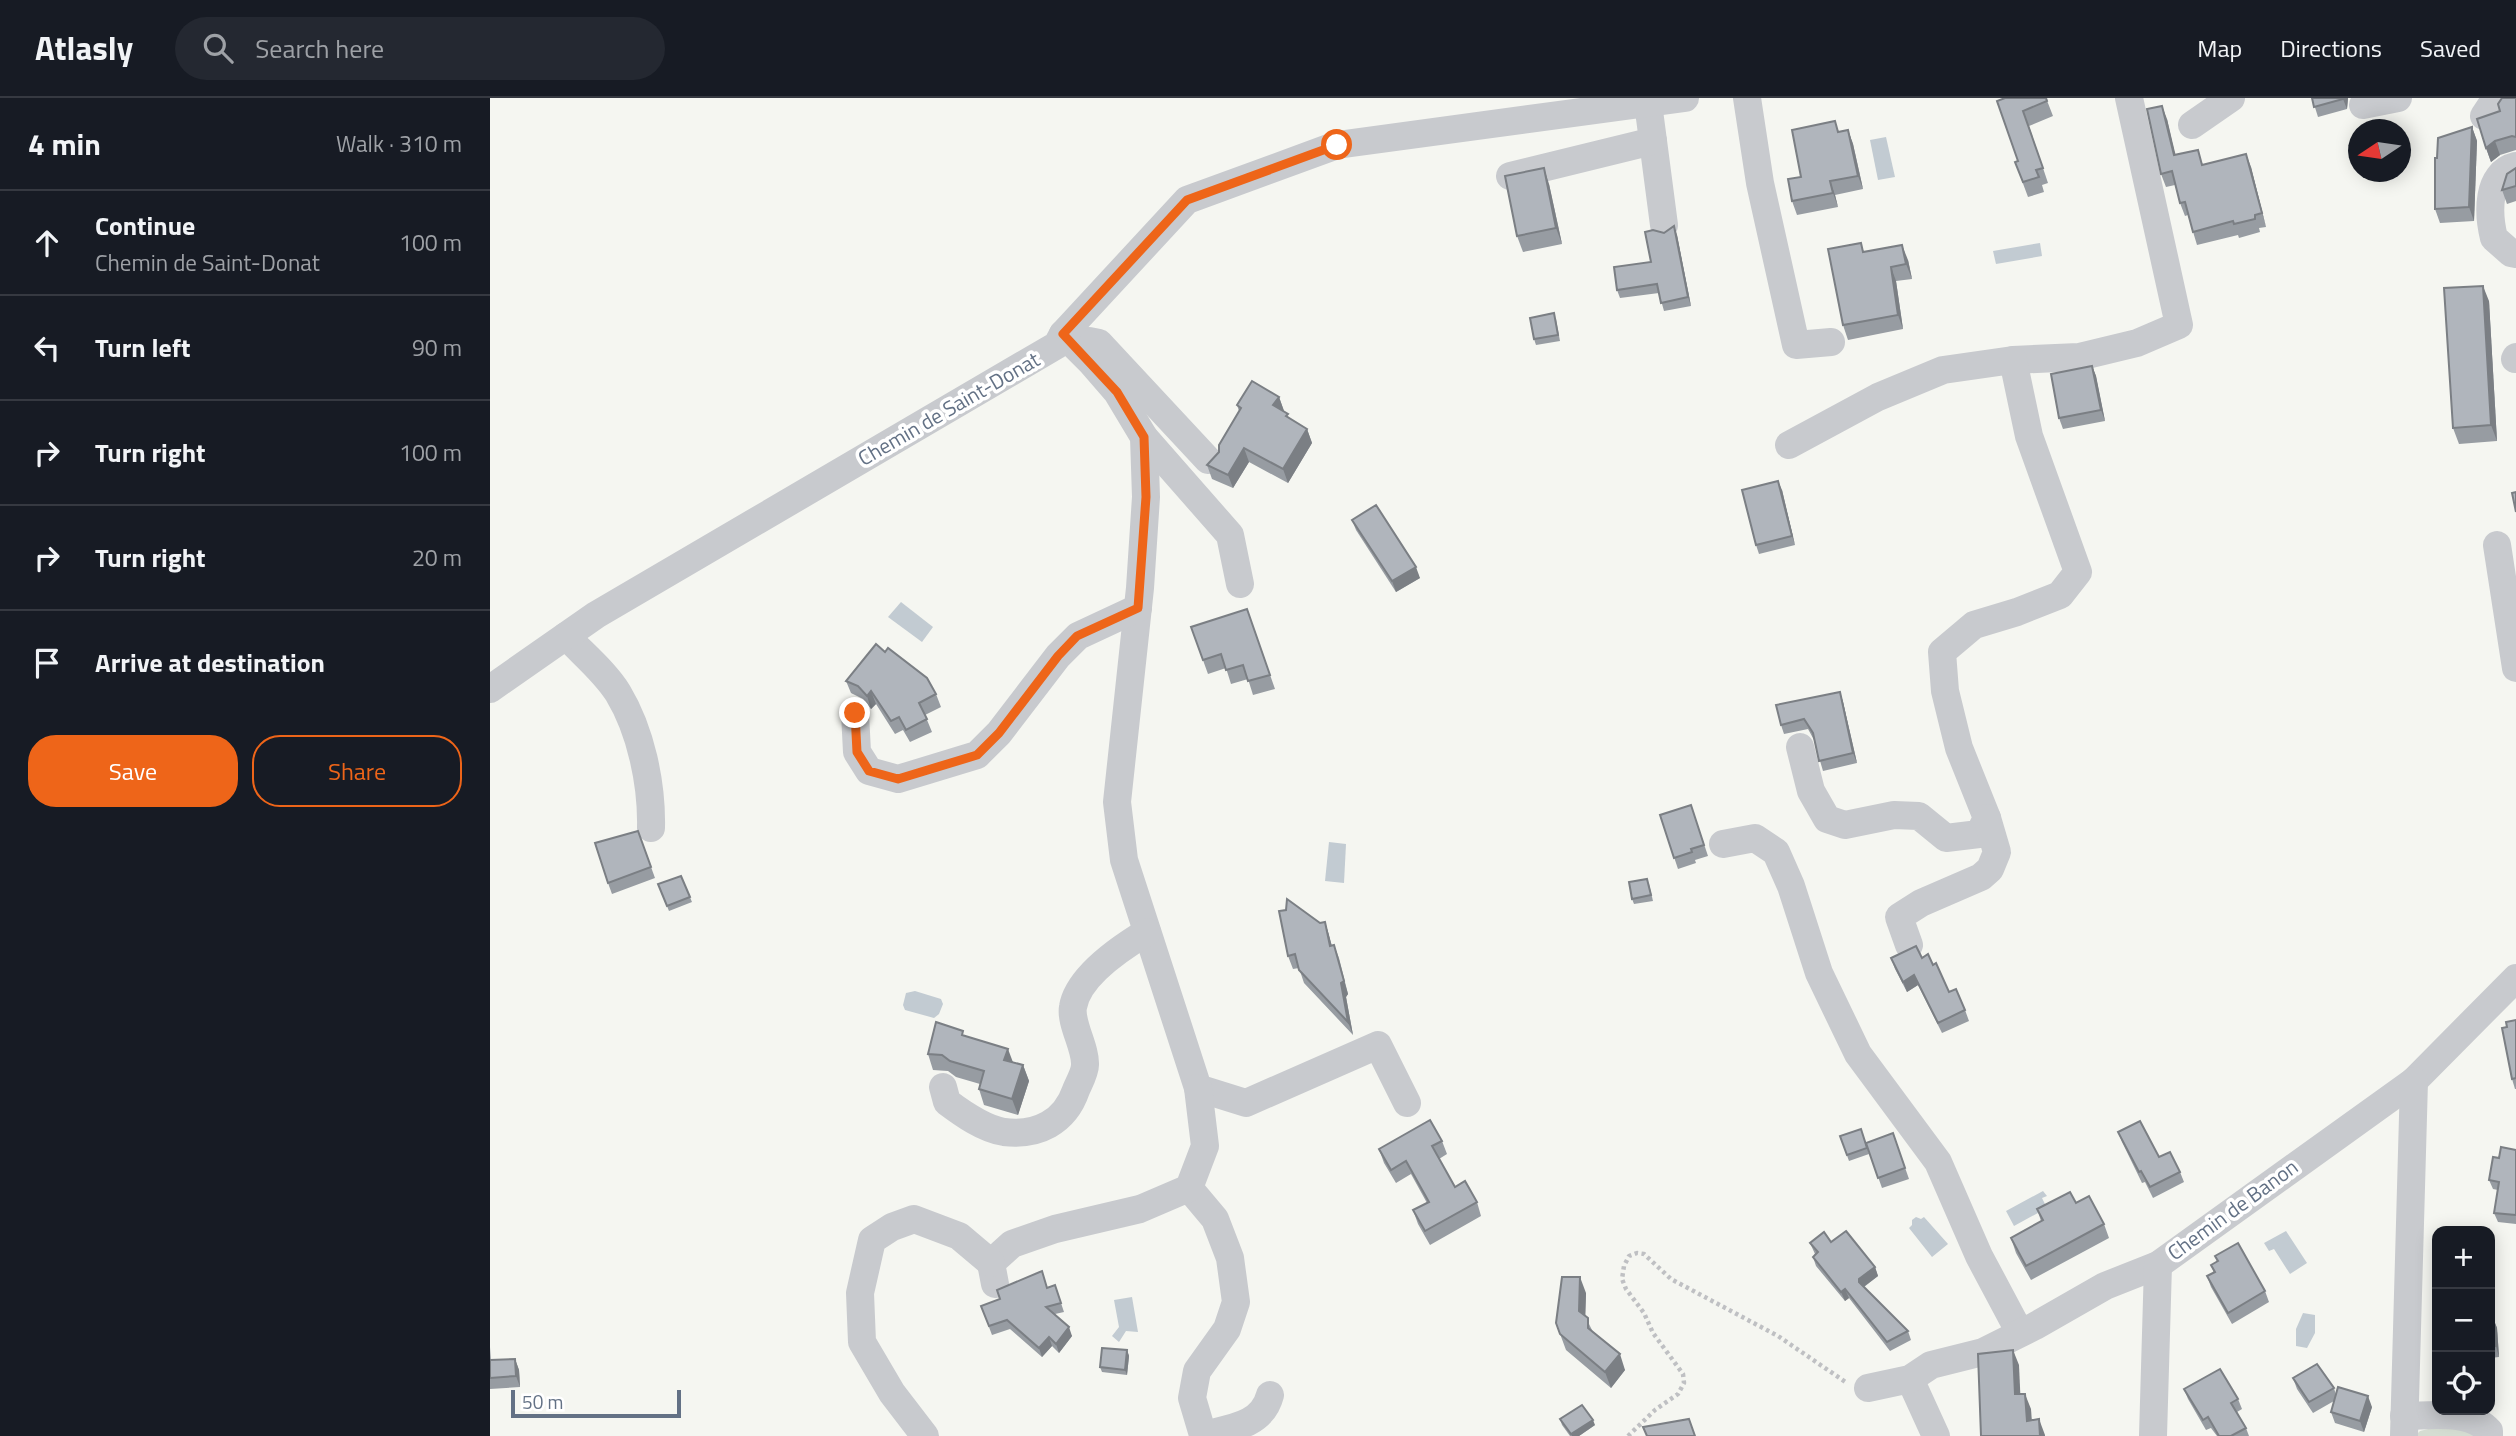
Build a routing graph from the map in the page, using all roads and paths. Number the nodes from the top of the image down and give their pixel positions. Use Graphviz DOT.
graph roads {
  1 [pos="1685,98"];
  2 [pos="1747,98"];
  3 [pos="2129,98"];
  4 [pos="2231,98"];
  5 [pos="2398,98"];
  6 [pos="1648,103"];
  7 [pos="2363,105"];
  8 [pos="2192,125"];
  9 [pos="1653,141"];
  10 [pos="2516,166"];
  11 [pos="1510,176"];
  12 [pos="1664,225"];
  13 [pos="2516,254"];
  14 [pos="1063,334"];
  15 [pos="1831,342"];
  16 [pos="2013,360"];
  17 [pos="1144,437"];
  18 [pos="1789,444"];
  19 [pos="1208,460"];
  20 [pos="2497,545"];
  21 [pos="1240,584"];
  22 [pos="1138,608"];
  23 [pos="566,636"];
  24 [pos="2516,668"];
  25 [pos="490,689"];
  26 [pos="855,713"];
  27 [pos="1801,747"];
  28 [pos="1987,818"];
  29 [pos="651,828"];
  30 [pos="1723,845"];
  31 [pos="1147,932"];
  32 [pos="1909,945"];
  33 [pos="2516,978"];
  34 [pos="2414,1080"];
  35 [pos="943,1087"];
  36 [pos="1198,1088"];
  37 [pos="1407,1103"];
  38 [pos="1189,1188"];
  39 [pos="2158,1265"];
  40 [pos="2020,1334"];
  41 [pos="1910,1378"];
  42 [pos="1868,1388"];
  43 [pos="1270,1395"];
  44 [pos="2404,1426"];
  45 [pos="1195,1430"];
  46 [pos="925,1436"];
  47 [pos="1628,1436"];
  48 [pos="1936,1436"];
  49 [pos="2153,1436"];
  50 [pos="2489,1436"];
  1 -- 6 [label="street, Chemin de Saint-Donat"];
  2 -- 15 [label="street"];
  3 -- 16 [label="street"];
  4 -- 8 [label="street"];
  5 -- 7 [label="street"];
  6 -- 9 [label="street"];
  6 -- 14 [label="street, Chemin de Saint-Donat"];
  9 -- 11 [label="street"];
  9 -- 12 [label="street"];
  10 -- 13 [label="street"];
  14 -- 17 [label="street"];
  14 -- 19 [label="street"];
  14 -- 23 [label="street, Chemin de Saint-Donat"];
  16 -- 18 [label="street"];
  16 -- 28 [label="street"];
  17 -- 21 [label="street"];
  17 -- 22 [label="street"];
  20 -- 24 [label="street"];
  22 -- 26 [label="street"];
  22 -- 31 [label="street"];
  23 -- 25 [label="street, Chemin de Saint-Donat"];
  23 -- 29 [label="street"];
  27 -- 28 [label="street"];
  28 -- 32 [label="street"];
  30 -- 40 [label="street"];
  31 -- 35 [label="street"];
  31 -- 36 [label="street"];
  33 -- 34 [label="street, Chemin de Banon"];
  34 -- 39 [label="street, Chemin de Banon"];
  34 -- 44 [label="street"];
  36 -- 37 [label="street"];
  36 -- 38 [label="street"];
  38 -- 45 [label="street"];
  38 -- 46 [label="street"];
  39 -- 40 [label="street, Chemin de Banon"];
  39 -- 49 [label="street"];
  40 -- 41 [label="street, Chemin de Banon"];
  41 -- 42 [label="street, Chemin de Banon"];
  41 -- 48 [label="street"];
  42 -- 47 [label="path"];
  43 -- 45 [label="street"];
  44 -- 50 [label="street"];
}
